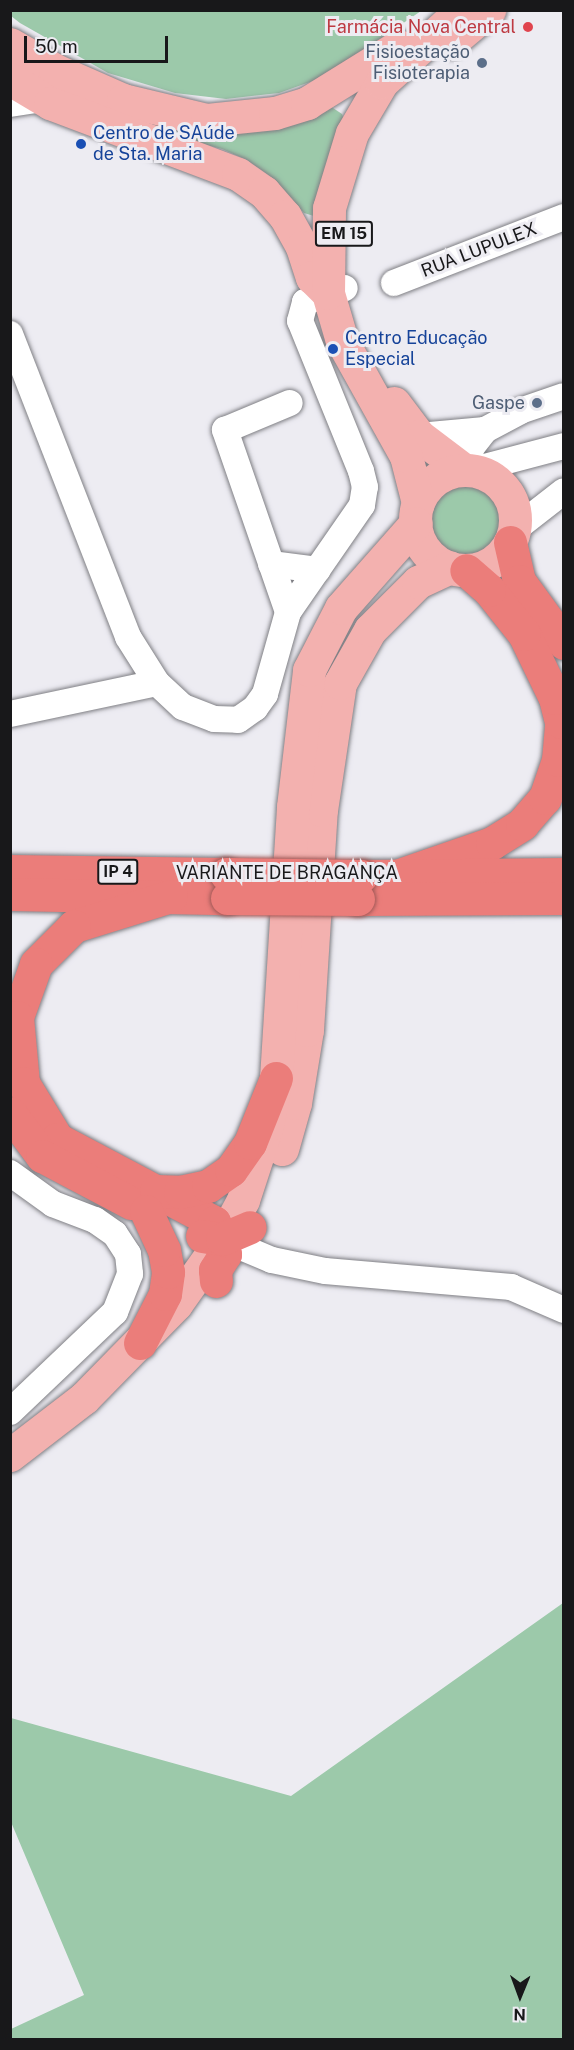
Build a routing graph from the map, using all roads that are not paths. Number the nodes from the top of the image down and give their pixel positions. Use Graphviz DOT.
graph roads {
  1 [pos="489,10"];
  2 [pos="450,20"];
  3 [pos="10,44"];
  4 [pos="10,72"];
  5 [pos="10,80"];
  6 [pos="43,99"];
  7 [pos="314,99"];
  8 [pos="10,104"];
  9 [pos="207,120"];
  10 [pos="363,131"];
  11 [pos="337,214"];
  12 [pos="285,216"];
  13 [pos="564,217"];
  14 [pos="394,283"];
  15 [pos="336,290"];
  16 [pos="10,334"];
  17 [pos="564,396"];
  18 [pos="290,403"];
  19 [pos="485,430"];
  20 [pos="419,436"];
  21 [pos="564,446"];
  22 [pos="468,470"];
  23 [pos="560,489"];
  24 [pos="417,513"];
  25 [pos="512,536"];
  26 [pos="271,564"];
  27 [pos="458,568"];
  28 [pos="318,570"];
  29 [pos="288,612"];
  30 [pos="564,643"];
  31 [pos="157,683"];
  32 [pos="10,714"];
  33 [pos="10,871"];
  34 [pos="402,874"];
  35 [pos="564,874"];
  36 [pos="226,886"];
  37 [pos="360,888"];
  38 [pos="10,894"];
  39 [pos="171,896"];
  40 [pos="564,898"];
  41 [pos="276,1078"];
  42 [pos="10,1113"];
  43 [pos="10,1173"];
  44 [pos="150,1201"];
  45 [pos="237,1237"];
  46 [pos="216,1281"];
  47 [pos="564,1310"];
  48 [pos="140,1343"];
  49 [pos="10,1412"];
  50 [pos="10,1455"];
  51 [pos="10,1471"];
  1 -- 10 [label="main road, EM 15"];
  2 -- 7 [label="main road"];
  2 -- 10 [label="main road, EM 15"];
  3 -- 9 [label="main road"];
  4 -- 9 [label="street"];
  5 -- 6 [label="main road"];
  6 -- 8 [label="street"];
  6 -- 12 [label="main road"];
  7 -- 9 [label="main road"];
  7 -- 10 [label="main road"];
  10 -- 11 [label="main road, EM 15"];
  11 -- 12 [label="main road"];
  11 -- 15 [label="main road, EM 15"];
  12 -- 15 [label="main road"];
  13 -- 14 [label="street, RUA LUPULEX"];
  15 -- 20 [label="main road, EM 15"];
  15 -- 24 [label="main road, EM 15"];
  15 -- 28 [label="street"];
  16 -- 31 [label="street"];
  17 -- 19 [label="street"];
  18 -- 26 [label="street"];
  19 -- 20 [label="street"];
  19 -- 22 [label="street"];
  20 -- 22 [label="main road, EM 15"];
  21 -- 22 [label="street"];
  22 -- 24 [label="main road"];
  22 -- 25 [label="main road, EM 15"];
  23 -- 25 [label="street"];
  24 -- 27 [label="main road, EM 15"];
  24 -- 41 [label="main road"];
  25 -- 27 [label="main road"];
  25 -- 30 [label="highway"];
  26 -- 28 [label="street"];
  26 -- 29 [label="street"];
  27 -- 34 [label="highway"];
  27 -- 45 [label="main road"];
  28 -- 29 [label="street"];
  29 -- 31 [label="street"];
  31 -- 32 [label="street"];
  33 -- 36 [label="highway, VARIANTE DE BRAGANÇA / IP 4"];
  34 -- 35 [label="highway, VARIANTE DE BRAGANÇA / IP 4"];
  34 -- 37 [label="highway, VARIANTE DE BRAGANÇA / IP 4"];
  36 -- 37 [label="highway, VARIANTE DE BRAGANÇA / IP 4, bridge"];
  36 -- 39 [label="highway, VARIANTE DE BRAGANÇA / IP 4"];
  37 -- 40 [label="highway, VARIANTE DE BRAGANÇA / IP 4"];
  38 -- 39 [label="highway, VARIANTE DE BRAGANÇA / IP 4"];
  39 -- 44 [label="highway, IP 4"];
  41 -- 44 [label="highway, IP 4"];
  41 -- 45 [label="main road"];
  42 -- 44 [label="highway"];
  43 -- 49 [label="street"];
  44 -- 45 [label="highway, IP 4"];
  44 -- 48 [label="highway"];
  45 -- 46 [label="highway"];
  45 -- 47 [label="street"];
  45 -- 48 [label="main road"];
  46 -- 51 [label="main road"];
  48 -- 50 [label="main road"];
}
